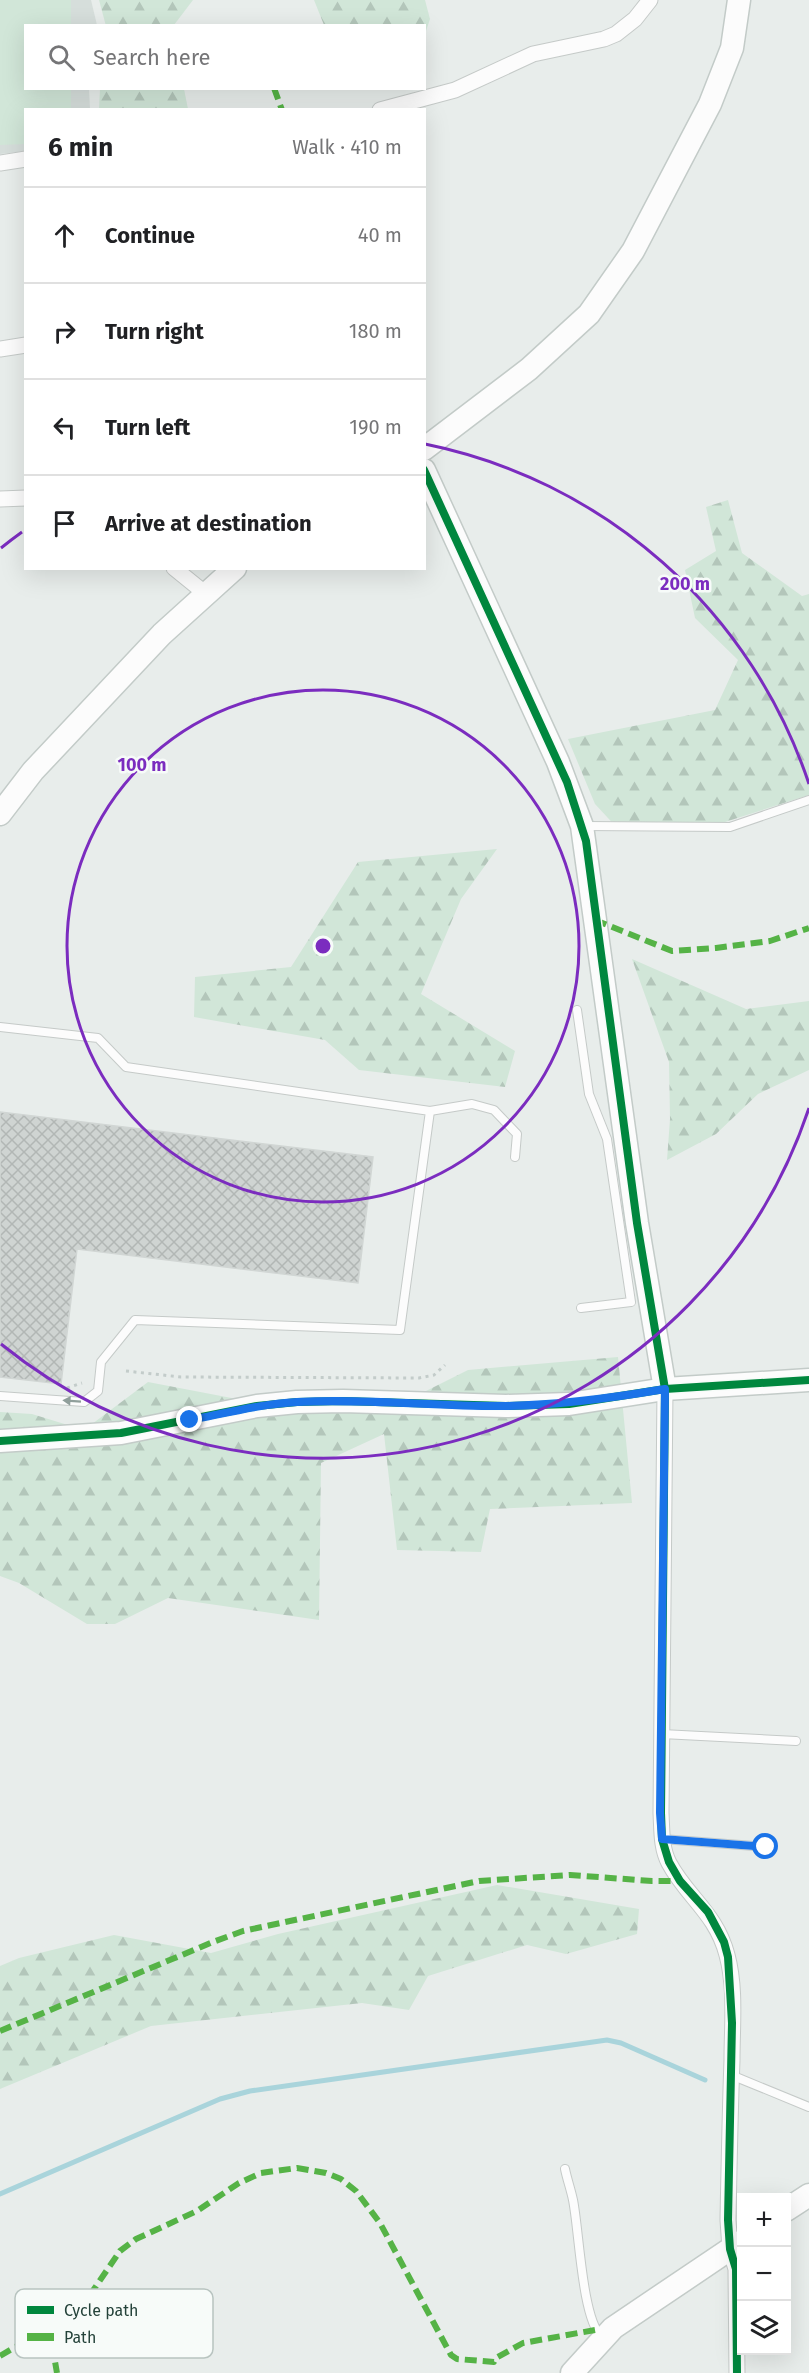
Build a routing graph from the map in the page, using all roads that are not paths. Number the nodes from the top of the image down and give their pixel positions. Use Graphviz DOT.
graph roads {
  1 [pos="650,0"];
  2 [pos="739,0"];
  3 [pos="388,108"];
  4 [pos="24,159"];
  5 [pos="0,163"];
  6 [pos="24,345"];
  7 [pos="0,349"];
  8 [pos="426,447"];
  9 [pos="426,474"];
  10 [pos="24,498"];
  11 [pos="0,499"];
  12 [pos="176,570"];
  13 [pos="233,570"];
  14 [pos="206,594"];
  15 [pos="809,800"];
  16 [pos="0,814"];
  17 [pos="582,826"];
  18 [pos="577,1010"];
  19 [pos="0,1027"];
  20 [pos="430,1111"];
  21 [pos="515,1157"];
  22 [pos="581,1308"];
  23 [pos="809,1380"];
  24 [pos="665,1389"];
  25 [pos="0,1396"];
  26 [pos="0,1441"];
  27 [pos="662,1734"];
  28 [pos="796,1741"];
  29 [pos="662,1839"];
  30 [pos="766,1847"];
  31 [pos="731,2075"];
  32 [pos="809,2107"];
  33 [pos="565,2169"];
  34 [pos="809,2195"];
  35 [pos="791,2207"];
  36 [pos="736,2245"];
  37 [pos="603,2337"];
  38 [pos="572,2373"];
  39 [pos="737,2373"];
  1 -- 3 [label="street"];
  2 -- 8 [label="street"];
  4 -- 5 [label="street"];
  6 -- 7 [label="street"];
  9 -- 17 [label="street"];
  10 -- 11 [label="street"];
  12 -- 14 [label="street"];
  13 -- 14 [label="street"];
  14 -- 16 [label="street"];
  15 -- 17 [label="lane"];
  17 -- 24 [label="street"];
  18 -- 22 [label="lane"];
  19 -- 20 [label="lane"];
  20 -- 21 [label="lane"];
  20 -- 25 [label="lane, one-way"];
  23 -- 24 [label="street"];
  24 -- 26 [label="street"];
  24 -- 27 [label="street"];
  27 -- 28 [label="lane"];
  27 -- 29 [label="street"];
  29 -- 30 [label="lane"];
  29 -- 31 [label="street"];
  31 -- 32 [label="lane"];
  31 -- 36 [label="street"];
  33 -- 37 [label="lane"];
  34 -- 35 [label="street"];
  36 -- 37 [label="street"];
  36 -- 39 [label="street"];
  37 -- 38 [label="street"];
}
